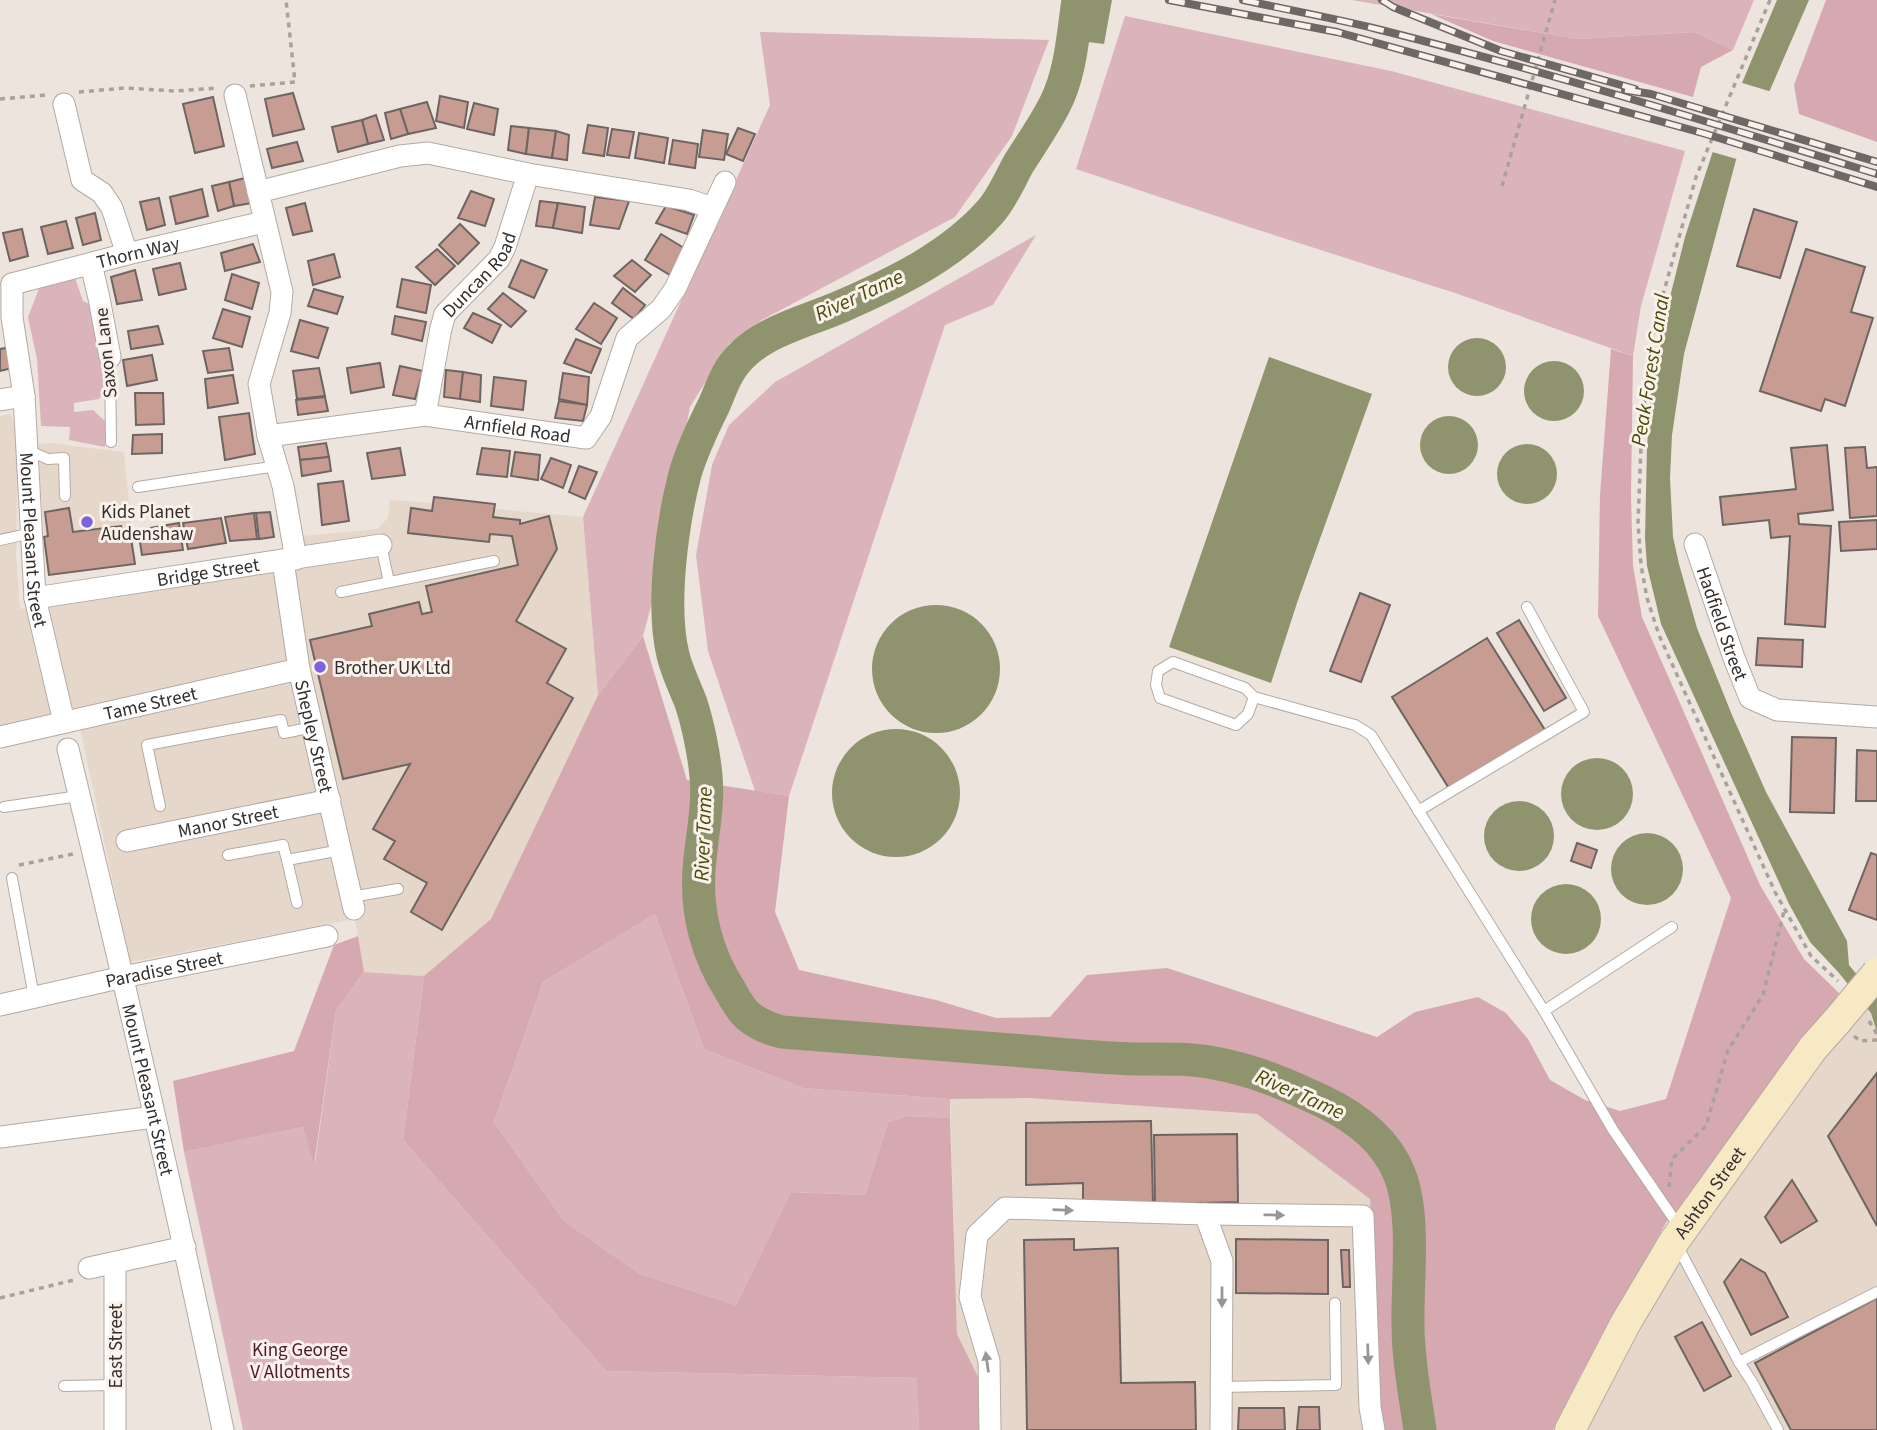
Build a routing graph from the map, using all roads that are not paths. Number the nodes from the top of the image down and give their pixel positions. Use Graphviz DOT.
graph roads {
  1 [pos="234,89"];
  2 [pos="64,97"];
  3 [pos="528,174"];
  4 [pos="724,182"];
  5 [pos="258,192"];
  6 [pos="712,208"];
  7 [pos="264,222"];
  8 [pos="127,254"];
  9 [pos="91,264"];
  10 [pos="6,281"];
  11 [pos="110,357"];
  12 [pos="24,396"];
  13 [pos="0,400"];
  14 [pos="425,415"];
  15 [pos="268,436"];
  16 [pos="111,442"];
  17 [pos="27,450"];
  18 [pos="277,466"];
  19 [pos="138,487"];
  20 [pos="65,496"];
  21 [pos="32,533"];
  22 [pos="0,540"];
  23 [pos="1695,544"];
  24 [pos="381,545"];
  25 [pos="290,560"];
  26 [pos="494,561"];
  27 [pos="389,582"];
  28 [pos="341,592"];
  29 [pos="36,598"];
  30 [pos="1527,607"];
  31 [pos="299,669"];
  32 [pos="1254,696"];
  33 [pos="1877,717"];
  34 [pos="64,722"];
  35 [pos="313,727"];
  36 [pos="0,737"];
  37 [pos="68,749"];
  38 [pos="79,796"];
  39 [pos="330,800"];
  40 [pos="160,806"];
  41 [pos="4,807"];
  42 [pos="1419,811"];
  43 [pos="127,841"];
  44 [pos="341,850"];
  45 [pos="228,855"];
  46 [pos="287,860"];
  47 [pos="11,873"];
  48 [pos="398,889"];
  49 [pos="297,903"];
  50 [pos="352,903"];
  51 [pos="1672,927"];
  52 [pos="327,936"];
  53 [pos="1877,973"];
  54 [pos="123,977"];
  55 [pos="34,997"];
  56 [pos="0,1005"];
  57 [pos="1544,1011"];
  58 [pos="153,1117"];
  59 [pos="0,1137"];
  60 [pos="1205,1214"];
  61 [pos="1684,1228"];
  62 [pos="185,1247"];
  63 [pos="115,1263"];
  64 [pos="89,1268"];
  65 [pos="1877,1292"];
  66 [pos="1335,1303"];
  67 [pos="1739,1362"];
  68 [pos="114,1385"];
  69 [pos="64,1386"];
  70 [pos="1221,1387"];
  71 [pos="115,1430"];
  72 [pos="223,1430"];
  73 [pos="990,1430"];
  74 [pos="1221,1430"];
  75 [pos="1374,1430"];
  76 [pos="1570,1430"];
  77 [pos="1777,1430"];
  1 -- 5 [label="street"];
  2 -- 8 [label="street"];
  3 -- 5 [label="street"];
  3 -- 6 [label="street"];
  3 -- 14 [label="street, Duncan Road"];
  4 -- 6 [label="street, Arnfield Road"];
  5 -- 7 [label="street"];
  6 -- 14 [label="street, Arnfield Road"];
  7 -- 8 [label="street, Thorn Way"];
  7 -- 15 [label="street"];
  8 -- 9 [label="street, Thorn Way"];
  9 -- 10 [label="street, Thorn Way"];
  9 -- 11 [label="street, Saxon Lane"];
  10 -- 12 [label="street, Mount Pleasant Street"];
  11 -- 16 [label="lane, Saxon Lane"];
  12 -- 13 [label="street"];
  12 -- 17 [label="street, Mount Pleasant Street"];
  14 -- 15 [label="street, Arnfield Road"];
  15 -- 18 [label="street"];
  17 -- 20 [label="lane"];
  17 -- 21 [label="street, Mount Pleasant Street"];
  18 -- 19 [label="lane"];
  18 -- 25 [label="street"];
  21 -- 22 [label="lane"];
  21 -- 29 [label="street, Mount Pleasant Street"];
  23 -- 33 [label="street, Hadfield Street"];
  24 -- 25 [label="street, Bridge Street"];
  24 -- 27 [label="lane"];
  25 -- 29 [label="street, Bridge Street"];
  25 -- 31 [label="street, Shepley Street"];
  26 -- 27 [label="lane"];
  27 -- 28 [label="lane"];
  29 -- 34 [label="street, Mount Pleasant Street"];
  30 -- 42 [label="lane"];
  31 -- 34 [label="street, Tame Street"];
  31 -- 35 [label="street, Shepley Street"];
  32 -- 32 [label="lane"];
  32 -- 42 [label="lane"];
  34 -- 36 [label="street, Tame Street"];
  35 -- 39 [label="street, Shepley Street"];
  35 -- 40 [label="lane"];
  37 -- 38 [label="street, Mount Pleasant Street"];
  38 -- 41 [label="lane"];
  38 -- 54 [label="street, Mount Pleasant Street"];
  39 -- 43 [label="street, Manor Street"];
  39 -- 44 [label="street, Shepley Street"];
  42 -- 57 [label="lane"];
  44 -- 46 [label="lane"];
  44 -- 50 [label="street, Shepley Street"];
  45 -- 46 [label="lane"];
  46 -- 49 [label="lane"];
  47 -- 55 [label="lane"];
  48 -- 50 [label="lane"];
  51 -- 57 [label="lane"];
  52 -- 54 [label="street, Paradise Street"];
  53 -- 61 [label="main road, Ashton Street, bridge"];
  54 -- 55 [label="street, Paradise Street"];
  54 -- 58 [label="street, Mount Pleasant Street"];
  55 -- 56 [label="street, Paradise Street"];
  57 -- 61 [label="lane"];
  58 -- 59 [label="street"];
  58 -- 62 [label="street, Mount Pleasant Street"];
  60 -- 70 [label="street, one-way"];
  73 -- 60 [label="street, one-way"];
  60 -- 75 [label="street, one-way"];
  61 -- 67 [label="lane"];
  61 -- 76 [label="main road, Ashton Street"];
  62 -- 63 [label="street"];
  62 -- 72 [label="street, Mount Pleasant Street"];
  63 -- 64 [label="street"];
  63 -- 68 [label="street, East Street"];
  65 -- 67 [label="lane"];
  66 -- 70 [label="lane"];
  67 -- 77 [label="lane"];
  68 -- 69 [label="lane"];
  68 -- 71 [label="street, East Street"];
  70 -- 74 [label="street"];
}
